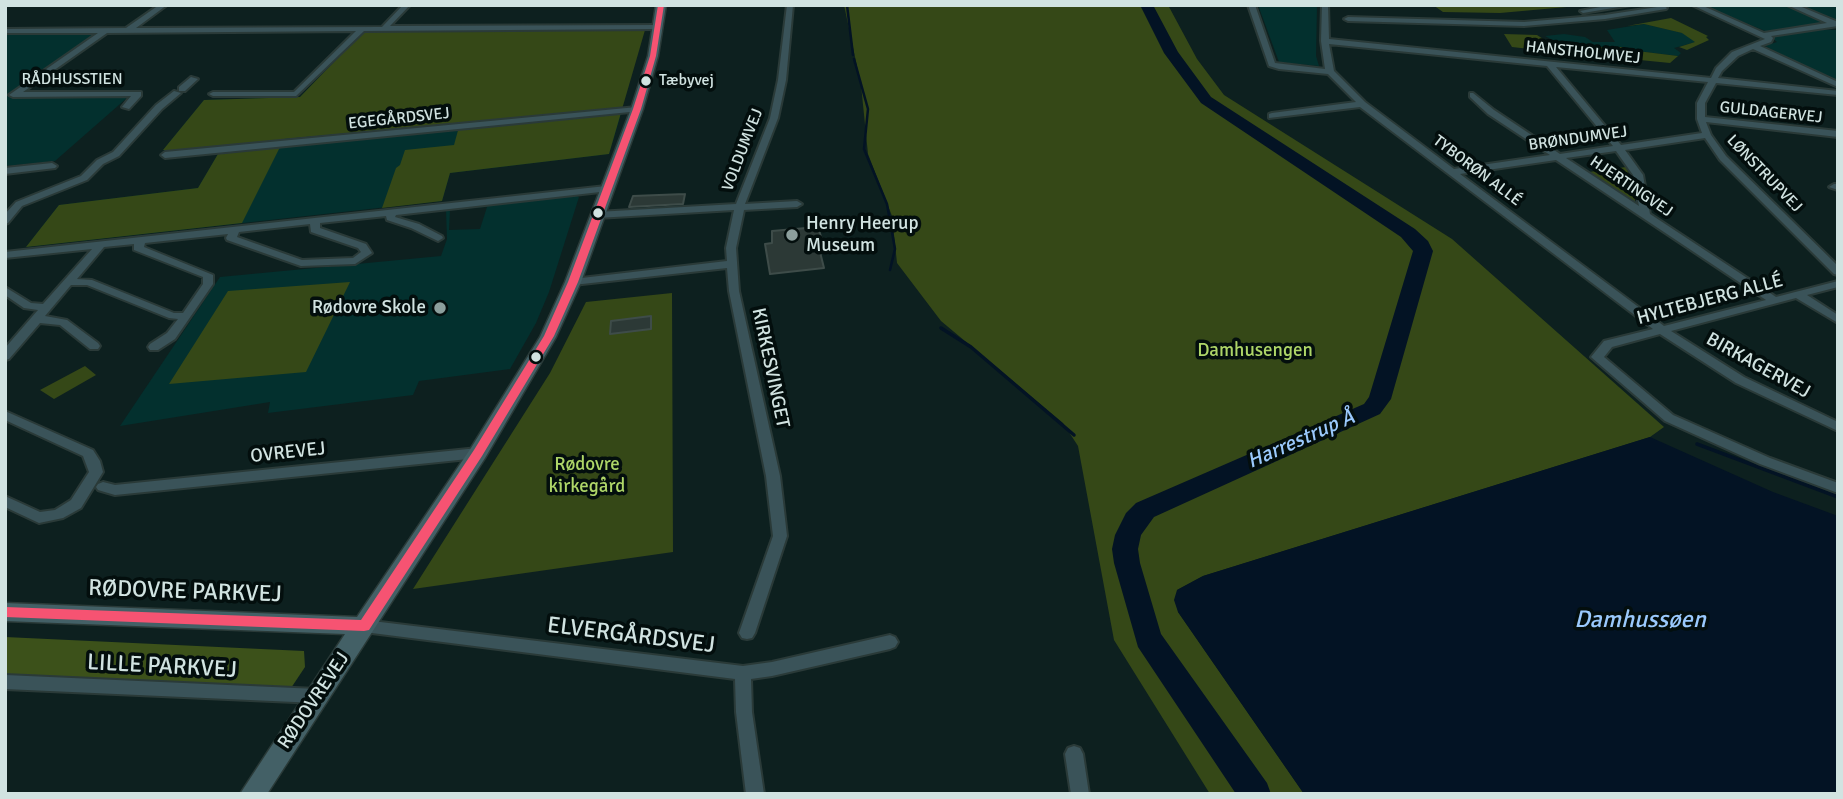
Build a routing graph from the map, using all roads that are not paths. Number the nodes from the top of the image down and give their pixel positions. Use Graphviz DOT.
graph roads {
  1 [pos="164,5"];
  2 [pos="407,5"];
  3 [pos="661,5"];
  4 [pos="790,5"];
  5 [pos="1251,5"];
  6 [pos="1628,5"];
  7 [pos="1695,5"];
  8 [pos="1790,5"];
  9 [pos="1326,8"];
  10 [pos="1664,8"];
  11 [pos="1592,10"];
  12 [pos="1605,17"];
  13 [pos="1348,19"];
  14 [pos="1436,20"];
  15 [pos="1837,24"];
  16 [pos="658,27"];
  17 [pos="362,29"];
  18 [pos="384,29"];
  19 [pos="106,30"];
  20 [pos="128,30"];
  21 [pos="5,31"];
  22 [pos="1763,35"];
  23 [pos="1325,41"];
  24 [pos="1753,46"];
  25 [pos="1549,63"];
  26 [pos="1331,72"];
  27 [pos="194,79"];
  28 [pos="1713,80"];
  29 [pos="1838,85"];
  30 [pos="1838,93"];
  31 [pos="213,94"];
  32 [pos="1473,95"];
  33 [pos="1362,104"];
  34 [pos="126,107"];
  35 [pos="637,109"];
  36 [pos="1272,116"];
  37 [pos="1701,119"];
  38 [pos="1838,134"];
  39 [pos="1707,135"];
  40 [pos="1619,148"];
  41 [pos="165,155"];
  42 [pos="1557,156"];
  43 [pos="52,166"];
  44 [pos="5,171"];
  45 [pos="1452,172"];
  46 [pos="607,190"];
  47 [pos="797,204"];
  48 [pos="738,208"];
  49 [pos="392,212"];
  50 [pos="597,215"];
  51 [pos="1646,216"];
  52 [pos="5,220"];
  53 [pos="315,220"];
  54 [pos="235,229"];
  55 [pos="438,237"];
  56 [pos="141,240"];
  57 [pos="101,244"];
  58 [pos="5,256"];
  59 [pos="731,264"];
  60 [pos="1838,272"];
  61 [pos="69,282"];
  62 [pos="573,282"];
  63 [pos="1838,284"];
  64 [pos="5,290"];
  65 [pos="1797,295"];
  66 [pos="1775,301"];
  67 [pos="47,308"];
  68 [pos="186,316"];
  69 [pos="37,319"];
  70 [pos="1838,320"];
  71 [pos="1663,331"];
  72 [pos="94,346"];
  73 [pos="154,346"];
  74 [pos="7,352"];
  75 [pos="5,415"];
  76 [pos="1838,427"];
  77 [pos="478,453"];
  78 [pos="103,487"];
  79 [pos="1838,488"];
  80 [pos="5,500"];
  81 [pos="5,612"];
  82 [pos="364,626"];
  83 [pos="747,633"];
  84 [pos="890,642"];
  85 [pos="743,673"];
  86 [pos="5,682"];
  87 [pos="317,696"];
  88 [pos="1074,754"];
  89 [pos="252,794"];
  90 [pos="755,794"];
  91 [pos="1080,794"];
  1 -- 20 [label="street"];
  2 -- 18 [label="street"];
  3 -- 16 [label="street, RØDOVREVEJ"];
  4 -- 48 [label="street, VOLDUMVEJ"];
  5 -- 26 [label="street"];
  6 -- 11 [label="street"];
  7 -- 22 [label="street"];
  8 -- 15 [label="street"];
  9 -- 14 [label="street"];
  9 -- 23 [label="street"];
  10 -- 12 [label="street"];
  11 -- 12 [label="street"];
  11 -- 14 [label="street"];
  12 -- 14 [label="street"];
  13 -- 14 [label="street"];
  15 -- 22 [label="street"];
  16 -- 18 [label="street"];
  16 -- 35 [label="street, RØDOVREVEJ"];
  17 -- 18 [label="street"];
  17 -- 20 [label="street"];
  17 -- 31 [label="street"];
  19 -- 20 [label="street"];
  19 -- 21 [label="street"];
  19 -- 34 [label="street, RÅDHUSSTIEN"];
  22 -- 24 [label="street"];
  23 -- 25 [label="street, HANSTHOLMVEJ"];
  23 -- 26 [label="street"];
  24 -- 28 [label="street"];
  24 -- 29 [label="street"];
  25 -- 28 [label="street, HANSTHOLMVEJ"];
  25 -- 40 [label="street"];
  26 -- 33 [label="street, TYBORØN ALLÉ"];
  27 -- 52 [label="street"];
  28 -- 30 [label="street, HANSTHOLMVEJ"];
  28 -- 37 [label="street"];
  32 -- 42 [label="street, HJERTINGVEJ"];
  33 -- 36 [label="street"];
  33 -- 45 [label="street, TYBORØN ALLÉ"];
  35 -- 41 [label="street, EGEGÅRDSVEJ"];
  35 -- 46 [label="street, RØDOVREVEJ"];
  37 -- 38 [label="street, GULDAGERVEJ"];
  37 -- 39 [label="street, LØNSTRUPVEJ"];
  39 -- 40 [label="street, BRØNDUMVEJ"];
  39 -- 60 [label="street, LØNSTRUPVEJ"];
  40 -- 42 [label="street, BRØNDUMVEJ"];
  40 -- 51 [label="street"];
  42 -- 45 [label="street, BRØNDUMVEJ"];
  42 -- 51 [label="street, HJERTINGVEJ"];
  43 -- 44 [label="street"];
  45 -- 71 [label="street, TYBORØN ALLÉ"];
  46 -- 49 [label="street"];
  46 -- 50 [label="street, RØDOVREVEJ"];
  47 -- 48 [label="street"];
  48 -- 50 [label="street"];
  48 -- 59 [label="street, VOLDUMVEJ"];
  49 -- 53 [label="street"];
  49 -- 55 [label="street"];
  50 -- 62 [label="street, RØDOVREVEJ"];
  51 -- 66 [label="street, HJERTINGVEJ"];
  53 -- 54 [label="street"];
  53 -- 54 [label="street"];
  54 -- 56 [label="street"];
  56 -- 57 [label="street"];
  56 -- 68 [label="street"];
  57 -- 58 [label="street"];
  57 -- 61 [label="street"];
  59 -- 62 [label="street"];
  59 -- 83 [label="street, KIRKESVINGET"];
  61 -- 67 [label="street"];
  61 -- 68 [label="street"];
  62 -- 77 [label="street, RØDOVREVEJ"];
  63 -- 65 [label="street, HYLTEBJERG ALLÉ"];
  64 -- 67 [label="street"];
  65 -- 66 [label="street, HYLTEBJERG ALLÉ"];
  65 -- 70 [label="street"];
  66 -- 71 [label="street, HYLTEBJERG ALLÉ"];
  67 -- 69 [label="street"];
  68 -- 73 [label="street"];
  69 -- 72 [label="street"];
  69 -- 74 [label="street"];
  71 -- 76 [label="street, BIRKAGERVEJ"];
  71 -- 79 [label="street, HYLTEBJERG ALLÉ"];
  75 -- 80 [label="street"];
  77 -- 78 [label="street, OVREVEJ"];
  77 -- 82 [label="street, RØDOVREVEJ"];
  81 -- 82 [label="street, RØDOVRE PARKVEJ"];
  82 -- 85 [label="street, ELVERGÅRDSVEJ"];
  82 -- 87 [label="street, RØDOVREVEJ"];
  84 -- 85 [label="street, ELVERGÅRDSVEJ"];
  85 -- 90 [label="street"];
  86 -- 87 [label="street, LILLE PARKVEJ"];
  87 -- 89 [label="street, RØDOVREVEJ"];
  88 -- 91 [label="street"];
}
